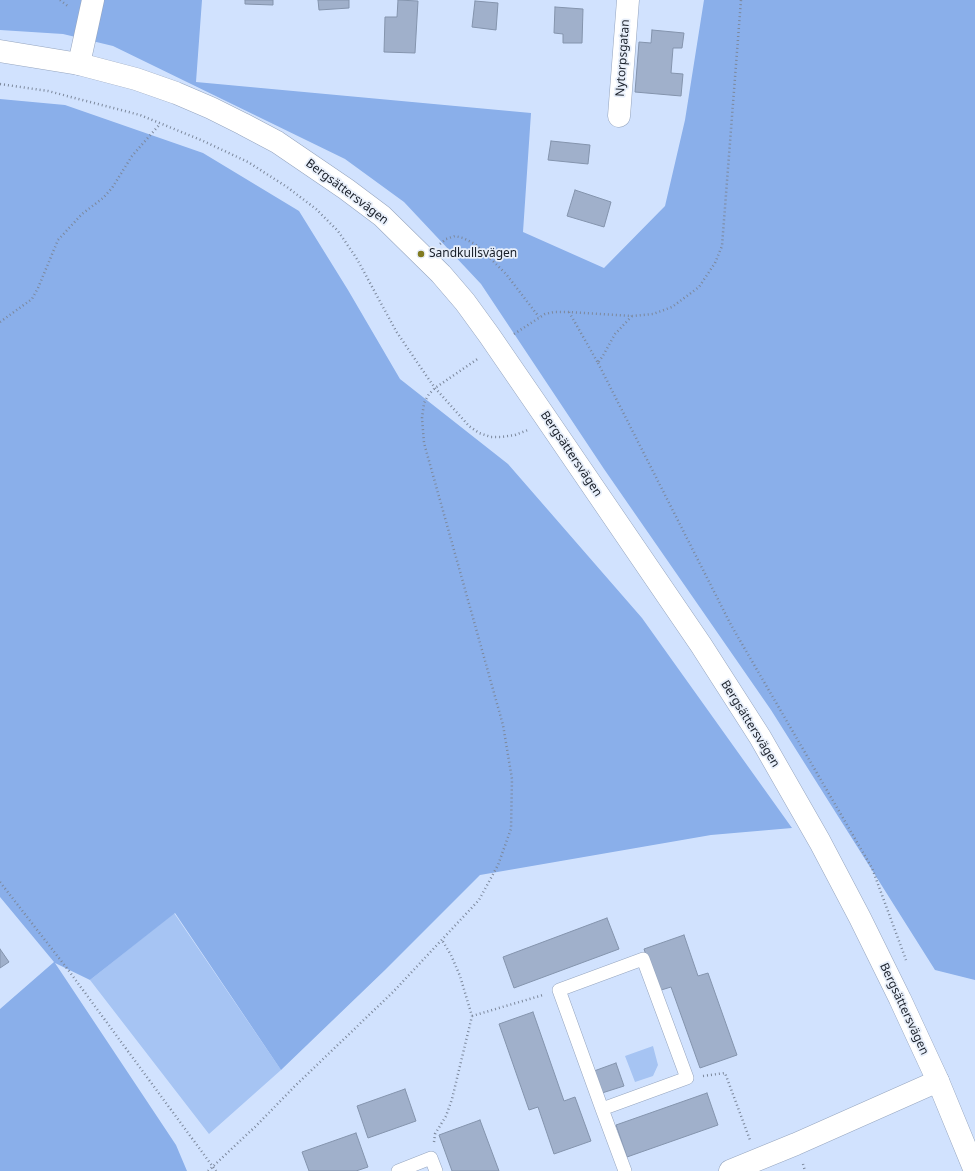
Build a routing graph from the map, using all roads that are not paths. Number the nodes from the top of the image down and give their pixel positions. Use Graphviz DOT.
graph roads {
  1 [pos="93,0"];
  2 [pos="628,0"];
  3 [pos="0,51"];
  4 [pos="79,64"];
  5 [pos="619,116"];
  6 [pos="938,1081"];
  7 [pos="602,1109"];
  8 [pos="398,1171"];
  9 [pos="436,1171"];
  10 [pos="625,1171"];
  11 [pos="730,1171"];
  12 [pos="975,1171"];
  1 -- 4 [label="street"];
  2 -- 5 [label="street, Nytorpsgatan"];
  3 -- 4 [label="street, Bergsättersvägen"];
  4 -- 6 [label="street, Bergsättersvägen"];
  6 -- 11 [label="street"];
  6 -- 12 [label="street, Bergsättersvägen"];
  7 -- 7 [label="lane"];
  7 -- 10 [label="lane"];
  8 -- 9 [label="lane"];
}
